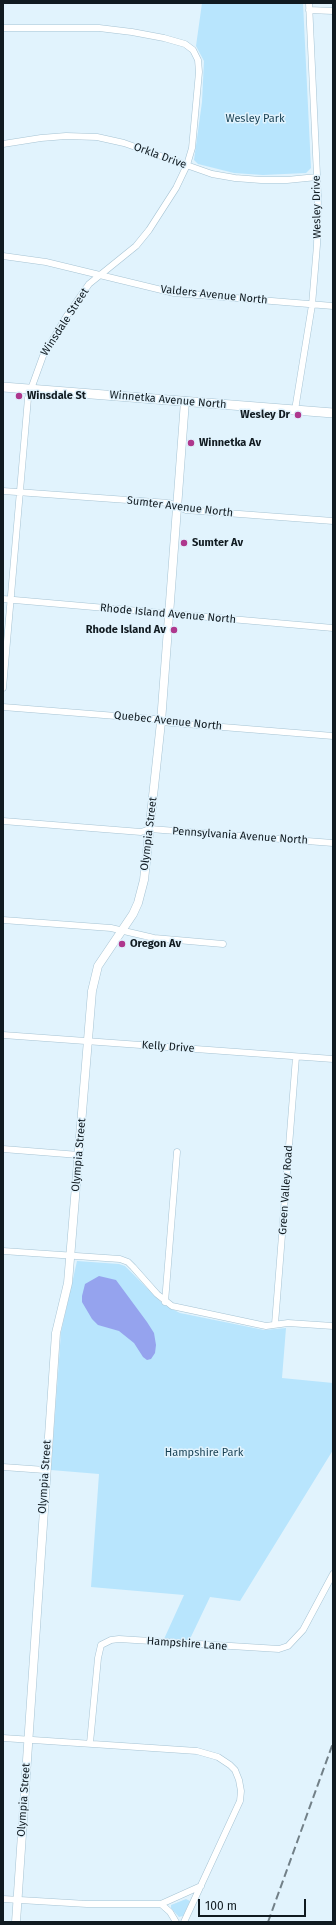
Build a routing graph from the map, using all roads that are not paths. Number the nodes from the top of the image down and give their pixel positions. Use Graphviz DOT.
graph roads {
  1 [pos="309,6"];
  2 [pos="333,11"];
  3 [pos="3,28"];
  4 [pos="3,144"];
  5 [pos="187,166"];
  6 [pos="317,177"];
  7 [pos="3,256"];
  8 [pos="102,275"];
  9 [pos="312,304"];
  10 [pos="333,306"];
  11 [pos="3,387"];
  12 [pos="31,389"];
  13 [pos="185,401"];
  14 [pos="295,410"];
  15 [pos="333,413"];
  16 [pos="3,491"];
  17 [pos="21,492"];
  18 [pos="177,506"];
  19 [pos="333,521"];
  20 [pos="3,598"];
  21 [pos="11,599"];
  22 [pos="169,614"];
  23 [pos="333,628"];
  24 [pos="3,688"];
  25 [pos="3,707"];
  26 [pos="162,722"];
  27 [pos="333,736"];
  28 [pos="3,821"];
  29 [pos="150,829"];
  30 [pos="333,843"];
  31 [pos="3,920"];
  32 [pos="122,930"];
  33 [pos="223,944"];
  34 [pos="3,1035"];
  35 [pos="88,1041"];
  36 [pos="296,1056"];
  37 [pos="333,1059"];
  38 [pos="3,1149"];
  39 [pos="177,1152"];
  40 [pos="79,1155"];
  41 [pos="3,1251"];
  42 [pos="70,1255"];
  43 [pos="165,1302"];
  44 [pos="275,1324"];
  45 [pos="333,1326"];
  46 [pos="3,1467"];
  47 [pos="45,1470"];
  48 [pos="333,1574"];
  49 [pos="3,1738"];
  50 [pos="28,1740"];
  51 [pos="90,1743"];
  52 [pos="201,1886"];
  53 [pos="3,1899"];
  54 [pos="17,1900"];
  55 [pos="161,1904"];
  56 [pos="16,1922"];
  57 [pos="176,1922"];
  58 [pos="184,1922"];
  1 -- 2 [label="street"];
  1 -- 6 [label="street, Wesley Drive"];
  3 -- 5 [label="street, Winsdale Street"];
  4 -- 5 [label="street, Orkla Drive"];
  5 -- 6 [label="street, Orkla Drive"];
  5 -- 8 [label="street, Winsdale Street"];
  6 -- 9 [label="street, Wesley Drive"];
  7 -- 8 [label="street, Valders Avenue North"];
  8 -- 9 [label="street, Valders Avenue North"];
  8 -- 12 [label="street, Winsdale Street"];
  9 -- 10 [label="street, Valders Avenue North"];
  9 -- 14 [label="street, Wesley Drive"];
  11 -- 12 [label="main road, Winnetka Avenue North"];
  12 -- 13 [label="main road, Winnetka Avenue North"];
  12 -- 17 [label="street, Winsdale Street"];
  13 -- 14 [label="main road, Winnetka Avenue North"];
  13 -- 18 [label="street, Olympia Street"];
  14 -- 15 [label="main road, Winnetka Avenue North"];
  16 -- 17 [label="street, Sumter Avenue North"];
  17 -- 18 [label="street, Sumter Avenue North"];
  17 -- 21 [label="street, Winsdale Street"];
  18 -- 19 [label="street, Sumter Avenue North"];
  18 -- 22 [label="street, Olympia Street"];
  20 -- 21 [label="street, Rhode Island Avenue North"];
  21 -- 22 [label="street, Rhode Island Avenue North"];
  21 -- 24 [label="street, Winsdale Street"];
  22 -- 23 [label="street, Rhode Island Avenue North"];
  22 -- 26 [label="street, Olympia Street"];
  25 -- 26 [label="street, Quebec Avenue North"];
  26 -- 27 [label="street, Quebec Avenue North"];
  26 -- 29 [label="street, Olympia Street"];
  28 -- 29 [label="street, Pennsylvania Avenue North"];
  29 -- 30 [label="street, Pennsylvania Avenue North"];
  29 -- 32 [label="street, Olympia Street"];
  31 -- 32 [label="street"];
  32 -- 33 [label="street"];
  32 -- 35 [label="street, Olympia Street"];
  34 -- 35 [label="street, Kelly Drive"];
  35 -- 36 [label="street, Kelly Drive"];
  35 -- 40 [label="street, Olympia Street"];
  36 -- 37 [label="street, Kelly Drive"];
  36 -- 44 [label="street, Green Valley Road"];
  38 -- 40 [label="street"];
  39 -- 43 [label="street"];
  40 -- 42 [label="street, Olympia Street"];
  41 -- 42 [label="street"];
  42 -- 43 [label="street"];
  42 -- 47 [label="street, Olympia Street"];
  43 -- 44 [label="street"];
  44 -- 45 [label="street"];
  46 -- 47 [label="street"];
  47 -- 50 [label="street, Olympia Street"];
  48 -- 51 [label="street, Hampshire Lane"];
  49 -- 50 [label="street"];
  50 -- 51 [label="street"];
  50 -- 54 [label="street, Olympia Street"];
  51 -- 52 [label="street"];
  52 -- 55 [label="street"];
  52 -- 58 [label="street"];
  53 -- 54 [label="street"];
  54 -- 55 [label="street"];
  54 -- 56 [label="street, Olympia Street"];
  55 -- 57 [label="street"];
}
